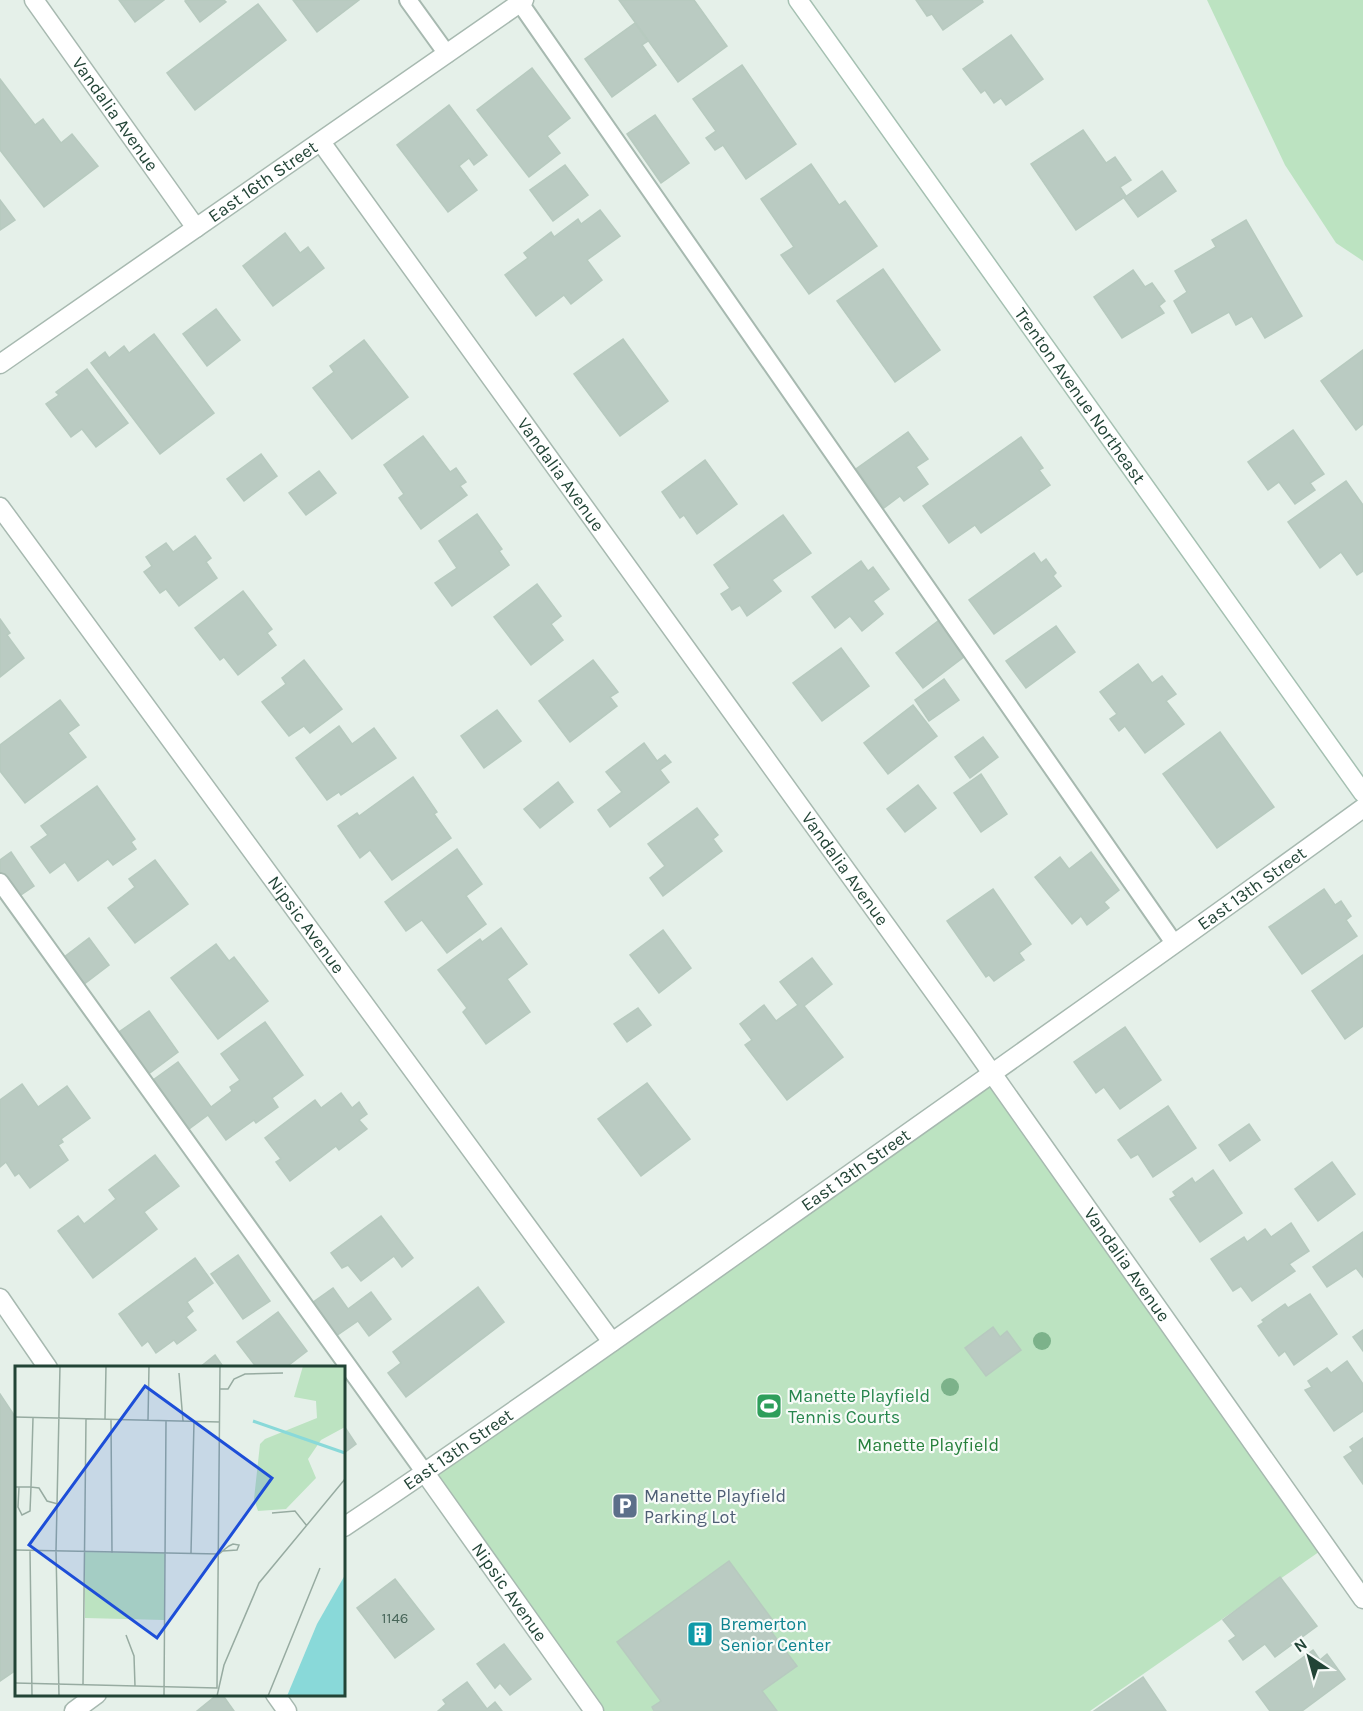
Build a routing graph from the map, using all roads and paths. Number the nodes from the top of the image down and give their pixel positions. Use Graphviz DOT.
graph roads {
  1 [pos="34,0"];
  2 [pos="408,0"];
  3 [pos="798,0"];
  4 [pos="522,1"];
  5 [pos="447,54"];
  6 [pos="321,142"];
  7 [pos="196,228"];
  8 [pos="0,364"];
  9 [pos="0,507"];
  10 [pos="1363,793"];
  11 [pos="1363,808"];
  12 [pos="0,882"];
  13 [pos="1174,943"];
  14 [pos="992,1074"];
  15 [pos="0,1298"];
  16 [pos="612,1342"];
  17 [pos="47,1366"];
  18 [pos="425,1473"];
  19 [pos="345,1526"];
  20 [pos="1363,1599"];
  21 [pos="96,1696"];
  22 [pos="276,1696"];
  23 [pos="74,1711"];
  24 [pos="287,1711"];
  25 [pos="594,1711"];
  1 -- 7 [label="street, Vandalia Avenue"];
  2 -- 5 [label="lane"];
  3 -- 10 [label="street, Trenton Avenue Northeast"];
  4 -- 5 [label="street, East 16th Street"];
  4 -- 13 [label="lane"];
  5 -- 6 [label="street, East 16th Street"];
  6 -- 7 [label="street, East 16th Street"];
  6 -- 14 [label="street, Vandalia Avenue"];
  7 -- 8 [label="street, East 16th Street"];
  9 -- 16 [label="street, Nipsic Avenue"];
  11 -- 13 [label="street, East 13th Street"];
  12 -- 18 [label="lane"];
  13 -- 14 [label="street, East 13th Street"];
  14 -- 16 [label="street, East 13th Street"];
  14 -- 20 [label="street, Vandalia Avenue"];
  15 -- 17 [label="street"];
  16 -- 18 [label="street, East 13th Street"];
  18 -- 19 [label="street, East 13th Street"];
  18 -- 25 [label="street, Nipsic Avenue"];
  21 -- 23 [label="street"];
  22 -- 24 [label="street"];
}
